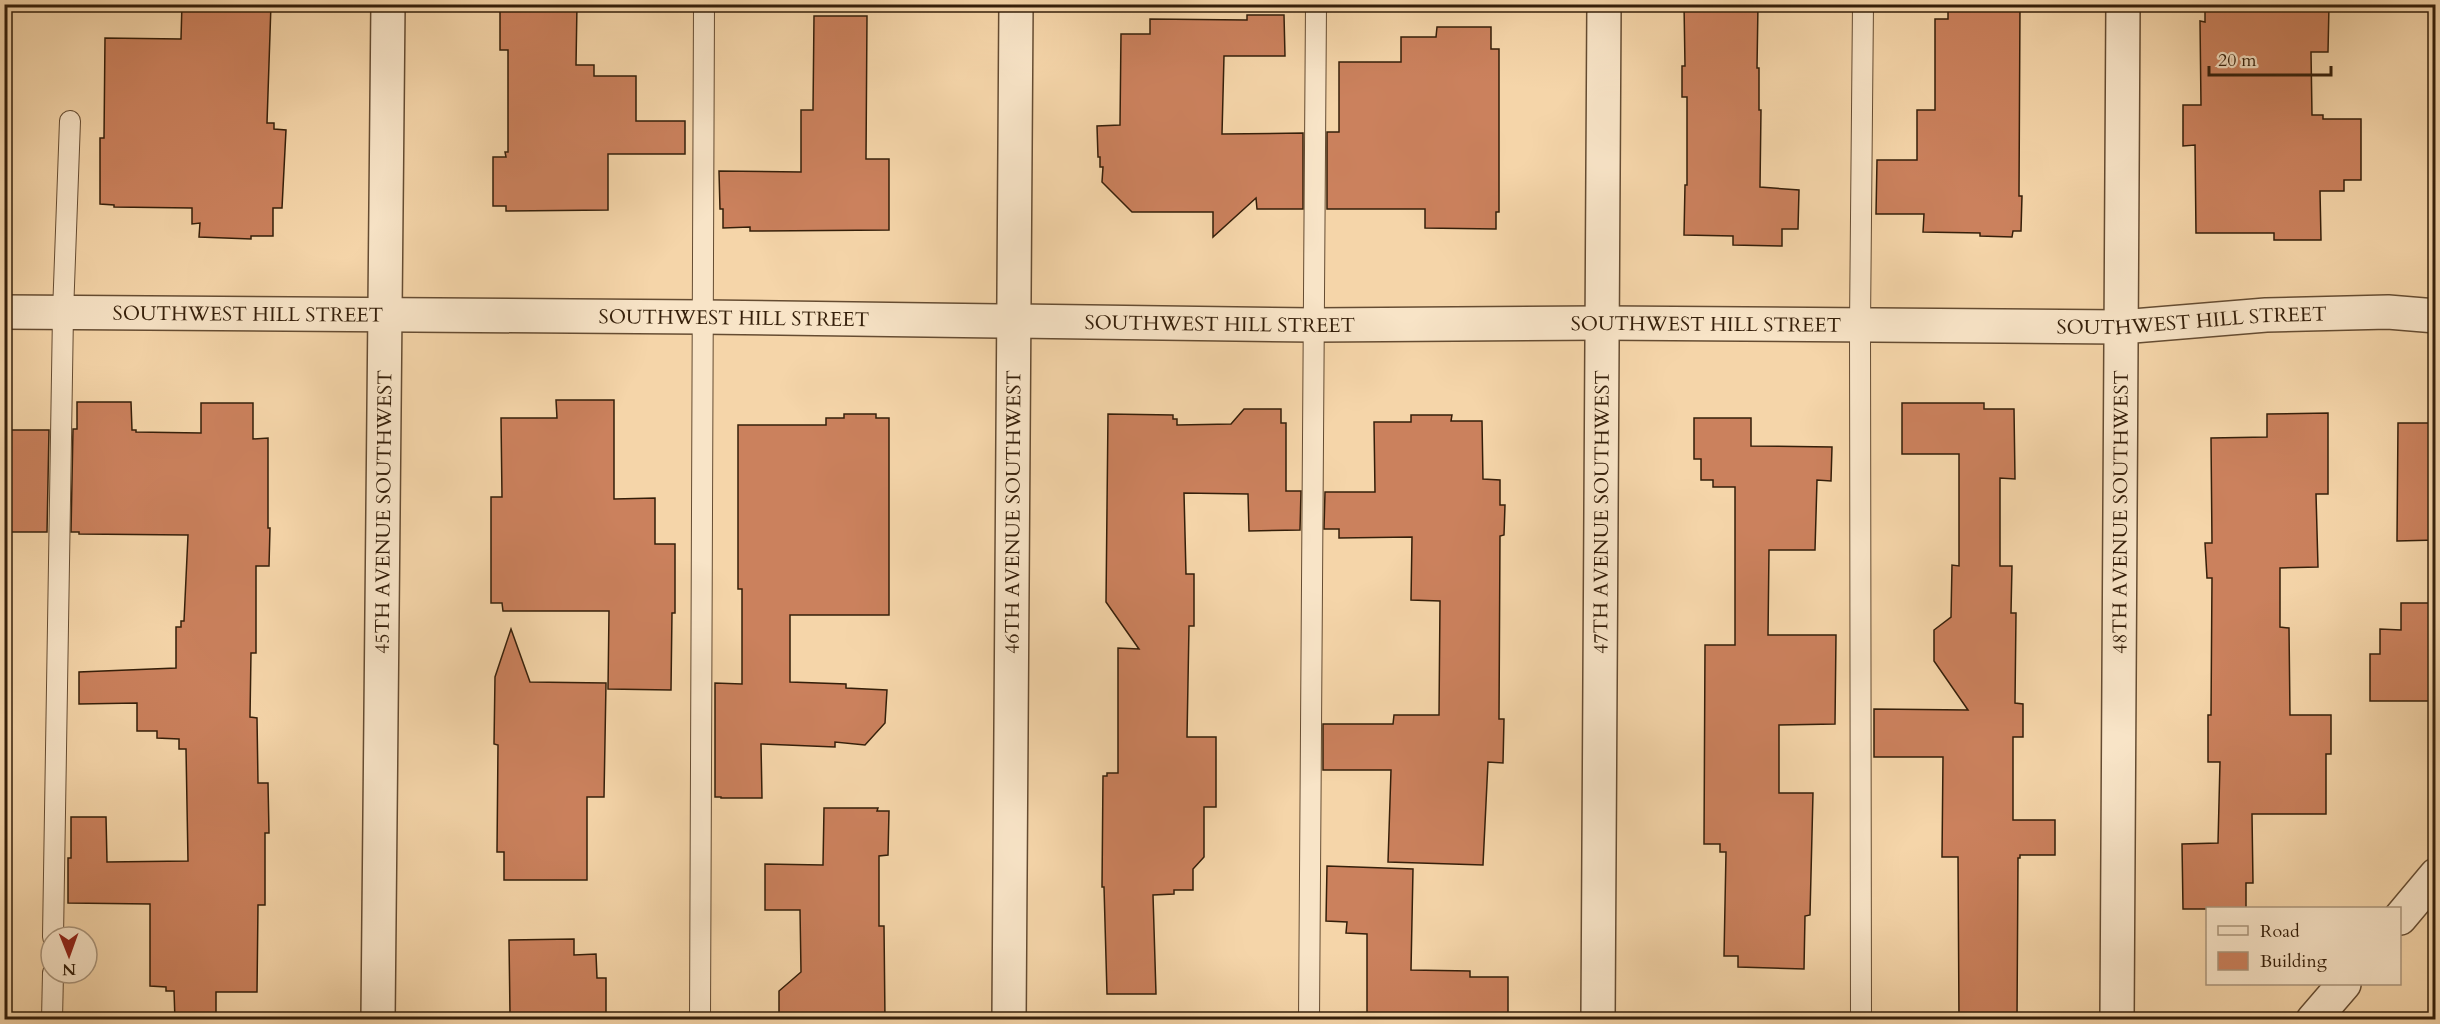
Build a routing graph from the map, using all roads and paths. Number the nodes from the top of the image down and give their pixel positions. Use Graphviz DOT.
graph roads {
  1 [pos="388,4"];
  2 [pos="704,4"];
  3 [pos="1016,4"];
  4 [pos="1316,4"];
  5 [pos="1604,4"];
  6 [pos="1863,4"];
  7 [pos="2123,4"];
  8 [pos="70,121"];
  9 [pos="4,312"];
  10 [pos="63,313"];
  11 [pos="386,316"];
  12 [pos="2436,316"];
  13 [pos="702,317"];
  14 [pos="1015,322"];
  15 [pos="1602,323"];
  16 [pos="1314,325"];
  17 [pos="1860,325"];
  18 [pos="2121,327"];
  19 [pos="2436,875"];
  20 [pos="2401,917"];
  21 [pos="53,925"];
  22 [pos="53,985"];
  23 [pos="2343,985"];
  24 [pos="52,1020"];
  25 [pos="378,1020"];
  26 [pos="700,1020"];
  27 [pos="1009,1020"];
  28 [pos="1310,1020"];
  29 [pos="1598,1020"];
  30 [pos="1861,1020"];
  31 [pos="2117,1020"];
  32 [pos="2313,1020"];
  1 -- 11 [label="street, 45TH AVENUE SOUTHWEST"];
  2 -- 13 [label="lane"];
  3 -- 14 [label="street, 46TH AVENUE SOUTHWEST"];
  4 -- 16 [label="lane"];
  5 -- 15 [label="street, 47TH AVENUE SOUTHWEST"];
  6 -- 17 [label="lane"];
  7 -- 18 [label="street, 48TH AVENUE SOUTHWEST"];
  8 -- 10 [label="lane"];
  9 -- 10 [label="street, SOUTHWEST HILL STREET"];
  10 -- 11 [label="street, SOUTHWEST HILL STREET"];
  10 -- 21 [label="lane"];
  11 -- 13 [label="street, SOUTHWEST HILL STREET"];
  11 -- 25 [label="street, 45TH AVENUE SOUTHWEST"];
  12 -- 18 [label="street, SOUTHWEST HILL STREET"];
  13 -- 14 [label="street, SOUTHWEST HILL STREET"];
  13 -- 26 [label="lane"];
  14 -- 16 [label="street, SOUTHWEST HILL STREET"];
  14 -- 27 [label="street, 46TH AVENUE SOUTHWEST"];
  15 -- 16 [label="street, SOUTHWEST HILL STREET"];
  15 -- 17 [label="street, SOUTHWEST HILL STREET"];
  15 -- 29 [label="street, 47TH AVENUE SOUTHWEST"];
  16 -- 28 [label="lane"];
  17 -- 18 [label="street, SOUTHWEST HILL STREET"];
  17 -- 30 [label="lane"];
  18 -- 31 [label="street, 48TH AVENUE SOUTHWEST"];
  19 -- 20 [label="street"];
  22 -- 24 [label="lane"];
  23 -- 32 [label="street"];
}
